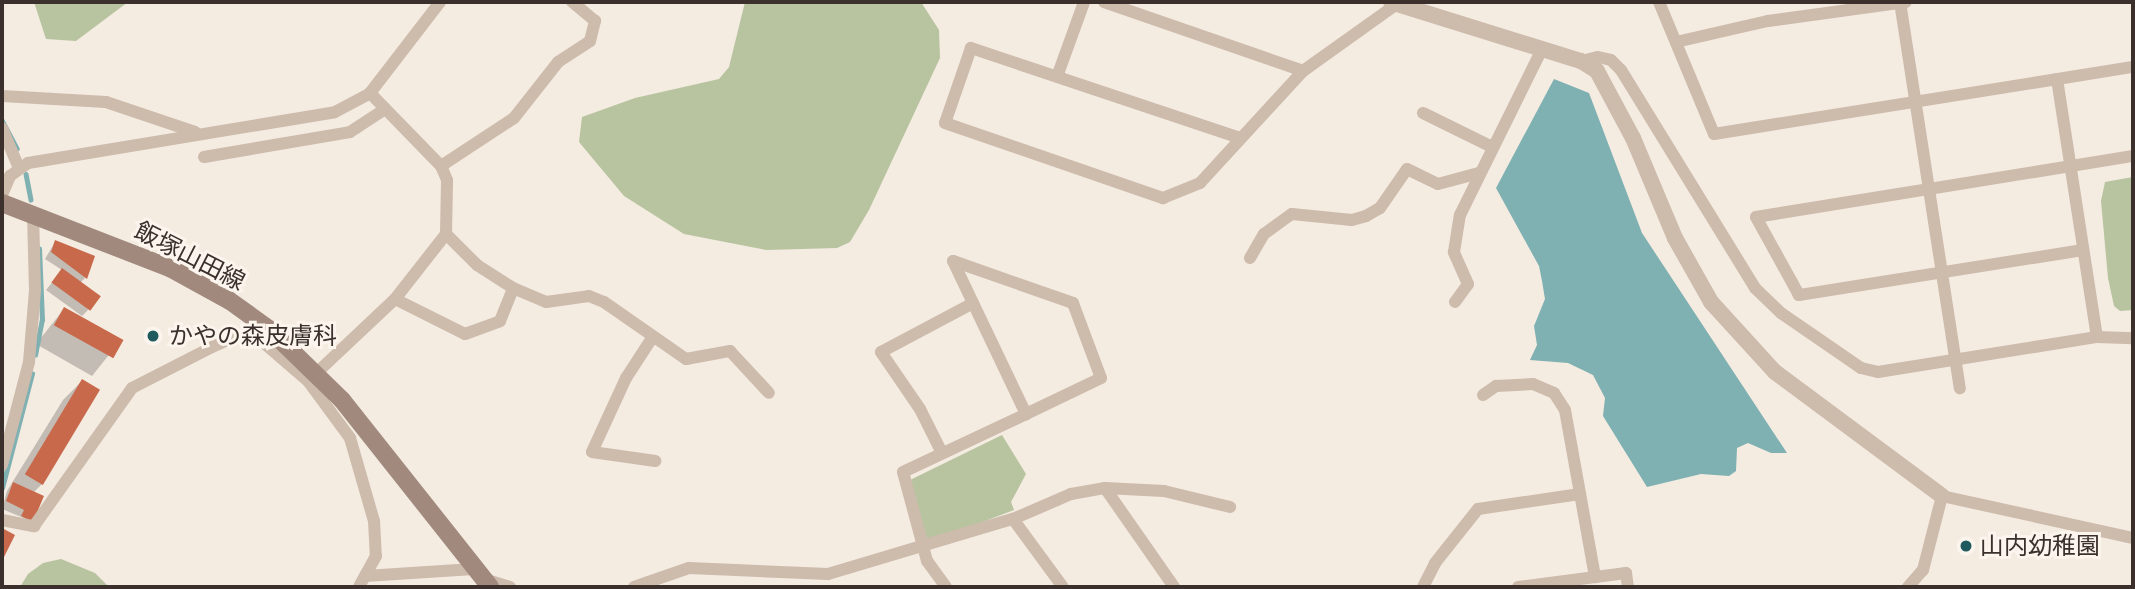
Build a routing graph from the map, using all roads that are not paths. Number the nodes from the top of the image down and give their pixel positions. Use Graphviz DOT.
graph roads {
  1 [pos="440,2"];
  2 [pos="572,2"];
  3 [pos="1084,2"];
  4 [pos="1104,2"];
  5 [pos="1659,2"];
  6 [pos="1902,2"];
  7 [pos="1394,3"];
  8 [pos="1676,42"];
  9 [pos="1542,49"];
  10 [pos="1581,61"];
  11 [pos="2133,67"];
  12 [pos="1303,71"];
  13 [pos="1058,74"];
  14 [pos="2057,79"];
  15 [pos="370,93"];
  16 [pos="2,96"];
  17 [pos="1914,101"];
  18 [pos="385,109"];
  19 [pos="1423,113"];
  20 [pos="2,128"];
  21 [pos="195,132"];
  22 [pos="1240,138"];
  23 [pos="1492,147"];
  24 [pos="2133,156"];
  25 [pos="204,157"];
  26 [pos="441,166"];
  27 [pos="19,168"];
  28 [pos="2071,168"];
  29 [pos="1479,173"];
  30 [pos="1929,189"];
  31 [pos="2,195"];
  32 [pos="2,204"];
  33 [pos="33,215"];
  34 [pos="446,234"];
  35 [pos="2083,250"];
  36 [pos="1250,258"];
  37 [pos="1942,272"];
  38 [pos="513,288"];
  39 [pos="395,299"];
  40 [pos="1455,302"];
  41 [pos="973,303"];
  42 [pos="2097,337"];
  43 [pos="652,338"];
  44 [pos="2133,338"];
  45 [pos="1955,358"];
  46 [pos="313,377"];
  47 [pos="1960,388"];
  48 [pos="769,393"];
  49 [pos="1483,394"];
  50 [pos="1026,414"];
  51 [pos="942,453"];
  52 [pos="655,461"];
  53 [pos="2,465"];
  54 [pos="1105,488"];
  55 [pos="1580,494"];
  56 [pos="1942,496"];
  57 [pos="1230,507"];
  58 [pos="1013,519"];
  59 [pos="2,520"];
  60 [pos="2133,538"];
  61 [pos="924,548"];
  62 [pos="828,574"];
  63 [pos="1595,577"];
  64 [pos="482,578"];
  65 [pos="362,582"];
  66 [pos="1545,585"];
  67 [pos="510,587"];
  68 [pos="634,587"];
  69 [pos="825,587"];
  70 [pos="946,587"];
  71 [pos="1063,587"];
  72 [pos="1174,587"];
  73 [pos="1423,587"];
  74 [pos="1518,587"];
  75 [pos="1628,587"];
  76 [pos="1908,587"];
  1 -- 15 [label="street"];
  2 -- 26 [label="street"];
  3 -- 13 [label="street"];
  4 -- 12 [label="street"];
  5 -- 8 [label="street"];
  6 -- 8 [label="street"];
  6 -- 17 [label="street"];
  7 -- 9 [label="street"];
  7 -- 12 [label="street"];
  8 -- 17 [label="street"];
  9 -- 10 [label="street"];
  9 -- 23 [label="street"];
  10 -- 45 [label="street"];
  10 -- 56 [label="street"];
  11 -- 14 [label="street"];
  12 -- 22 [label="street"];
  13 -- 22 [label="street"];
  13 -- 22 [label="street"];
  14 -- 17 [label="street"];
  14 -- 28 [label="street"];
  15 -- 18 [label="street"];
  15 -- 21 [label="street"];
  16 -- 21 [label="street"];
  17 -- 30 [label="street"];
  18 -- 25 [label="street"];
  18 -- 26 [label="street"];
  19 -- 23 [label="street"];
  20 -- 27 [label="street"];
  21 -- 27 [label="street"];
  23 -- 29 [label="street"];
  24 -- 28 [label="street"];
  26 -- 34 [label="street"];
  27 -- 31 [label="street"];
  28 -- 30 [label="street"];
  28 -- 35 [label="street"];
  29 -- 36 [label="street"];
  29 -- 40 [label="street"];
  30 -- 37 [label="street"];
  30 -- 37 [label="street"];
  32 -- 33 [label="main road, 飯塚山田線"];
  33 -- 46 [label="main road, 飯塚山田線"];
  33 -- 53 [label="street"];
  34 -- 38 [label="street"];
  34 -- 39 [label="street"];
  35 -- 37 [label="street"];
  35 -- 42 [label="street"];
  37 -- 45 [label="street"];
  38 -- 39 [label="street"];
  38 -- 43 [label="street"];
  39 -- 46 [label="street"];
  41 -- 50 [label="street"];
  41 -- 50 [label="street"];
  41 -- 51 [label="street"];
  42 -- 44 [label="street"];
  42 -- 45 [label="street"];
  43 -- 48 [label="street"];
  43 -- 52 [label="street"];
  45 -- 47 [label="street"];
  46 -- 59 [label="street"];
  46 -- 64 [label="main road, 飯塚山田線"];
  46 -- 65 [label="street"];
  49 -- 55 [label="street"];
  50 -- 51 [label="street"];
  51 -- 61 [label="street"];
  54 -- 57 [label="street"];
  54 -- 58 [label="street"];
  54 -- 72 [label="street"];
  55 -- 63 [label="street"];
  55 -- 73 [label="street"];
  56 -- 60 [label="street"];
  56 -- 76 [label="street"];
  58 -- 61 [label="street"];
  58 -- 71 [label="street"];
  61 -- 62 [label="street"];
  61 -- 70 [label="street"];
  62 -- 68 [label="street"];
  62 -- 69 [label="street"];
  63 -- 66 [label="street"];
  63 -- 75 [label="street"];
  64 -- 65 [label="street"];
  64 -- 67 [label="street"];
  66 -- 74 [label="street"];
}
